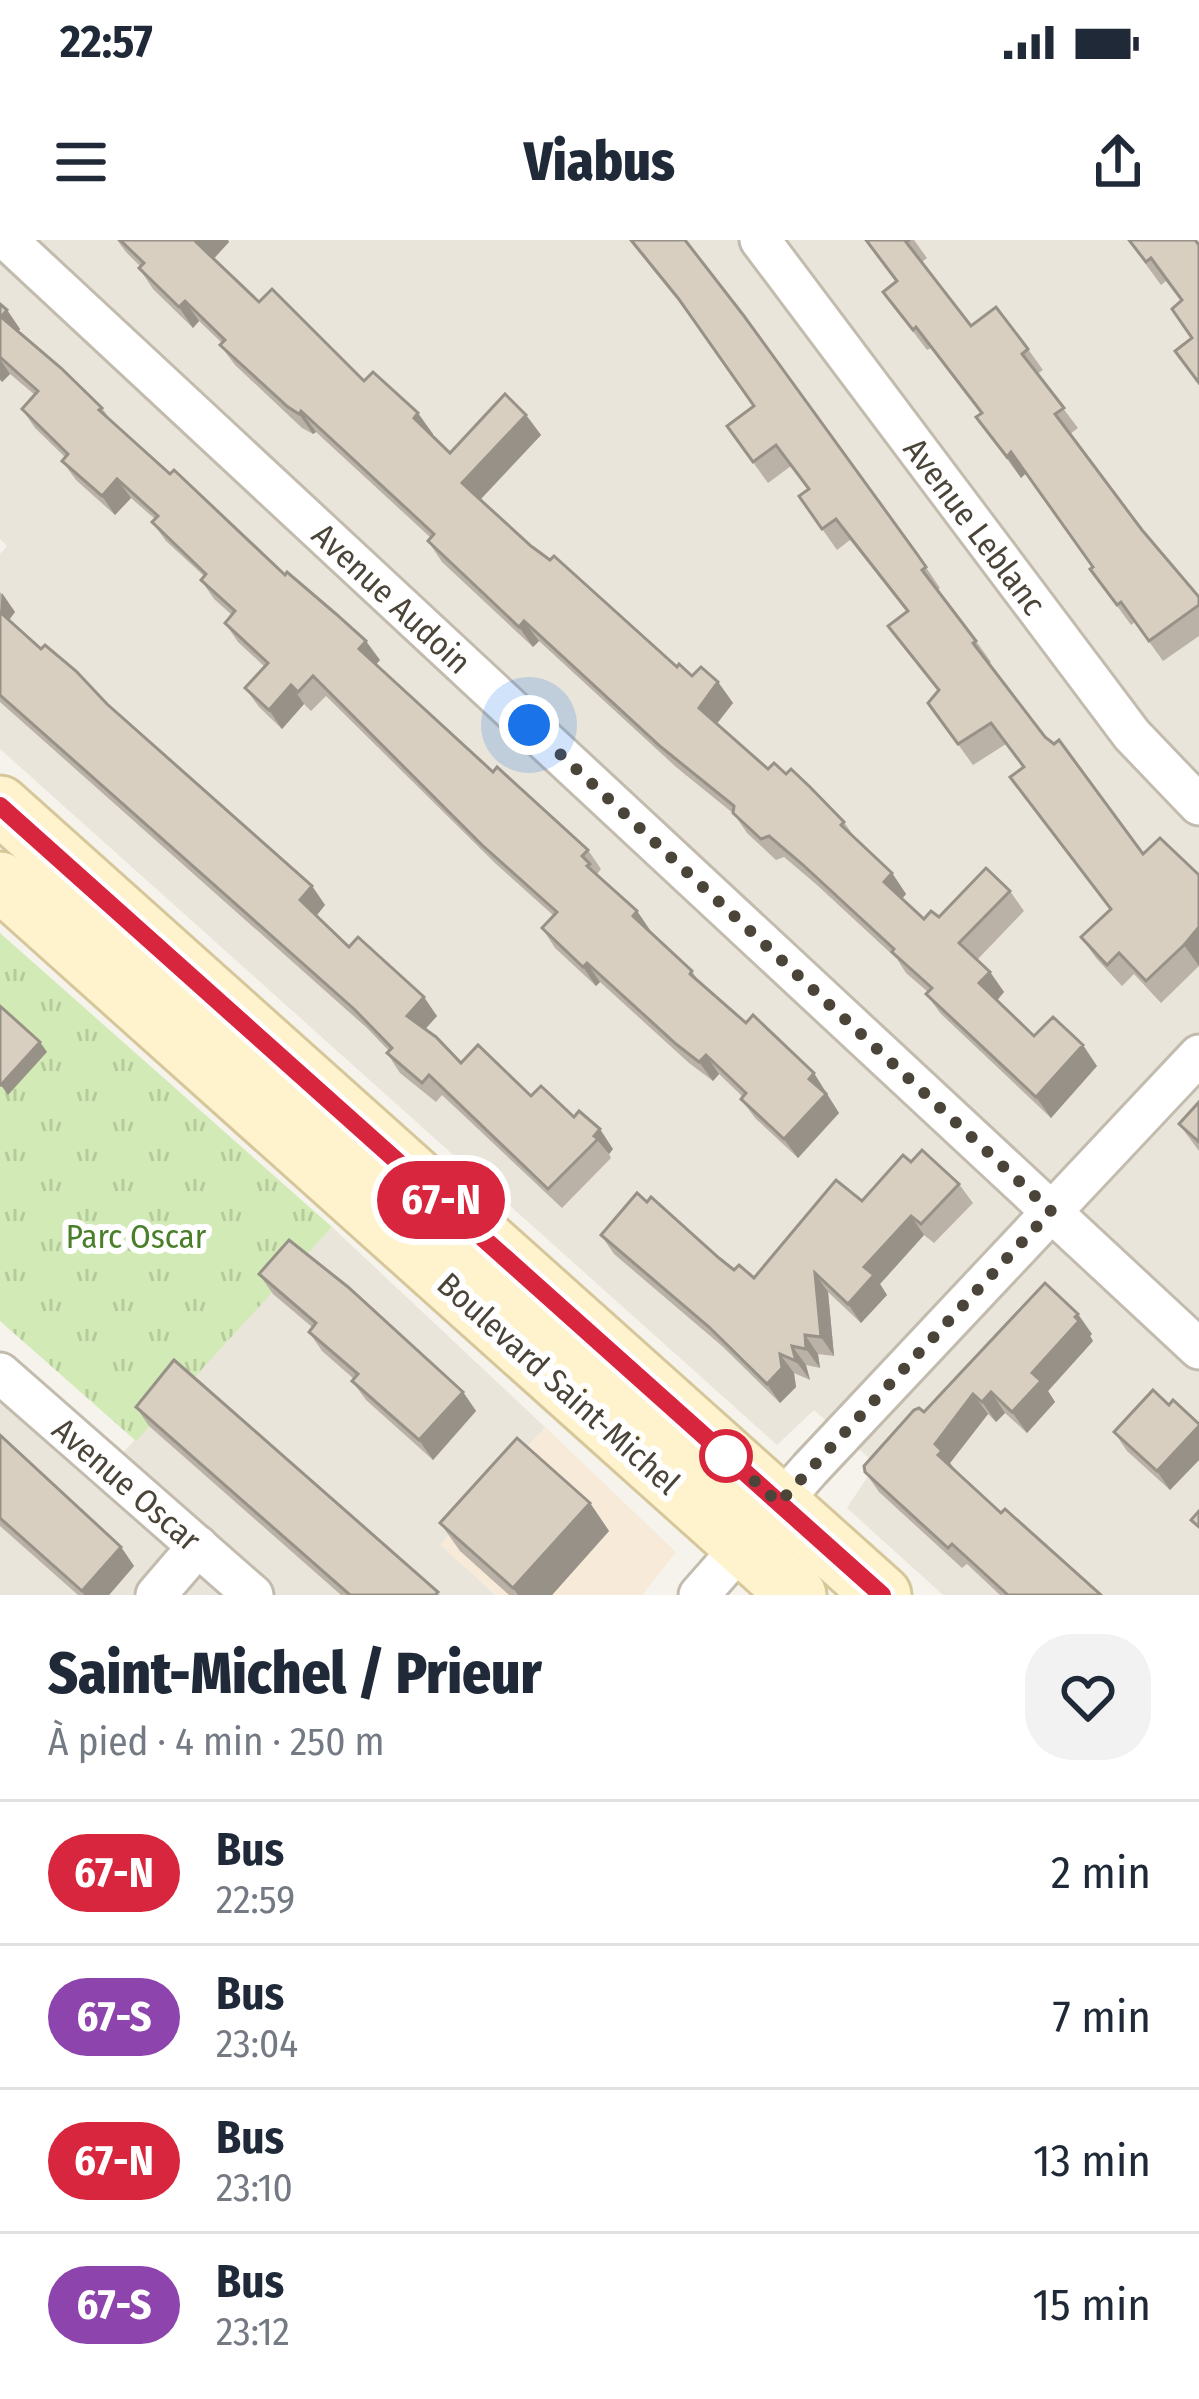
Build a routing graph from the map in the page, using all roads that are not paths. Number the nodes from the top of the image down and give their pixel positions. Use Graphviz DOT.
graph roads {
  1 [pos="7,240"];
  2 [pos="760,240"];
  3 [pos="1199,805"];
  4 [pos="0,806"];
  5 [pos="0,881"];
  6 [pos="1199,1054"];
  7 [pos="1051,1211"];
  8 [pos="1199,1349"];
  9 [pos="0,1373"];
  10 [pos="779,1503"];
  11 [pos="741,1545"];
  12 [pos="198,1546"];
  13 [pos="156,1595"];
  14 [pos="254,1595"];
  15 [pos="699,1595"];
  16 [pos="797,1595"];
  17 [pos="882,1595"];
  1 -- 7 [label="street, Avenue Audoin"];
  2 -- 3 [label="street, Avenue Leblanc"];
  4 -- 10 [label="main road, Boulevard Saint-Michel"];
  5 -- 11 [label="main road, Boulevard Saint-Michel"];
  6 -- 7 [label="street"];
  7 -- 8 [label="street, Avenue Audoin"];
  7 -- 10 [label="street"];
  9 -- 12 [label="street, Avenue Oscar"];
  10 -- 11 [label="street"];
  10 -- 17 [label="main road, Boulevard Saint-Michel"];
  11 -- 15 [label="street"];
  11 -- 16 [label="main road, Boulevard Saint-Michel"];
  12 -- 13 [label="street"];
  12 -- 14 [label="street, Avenue Oscar"];
}
